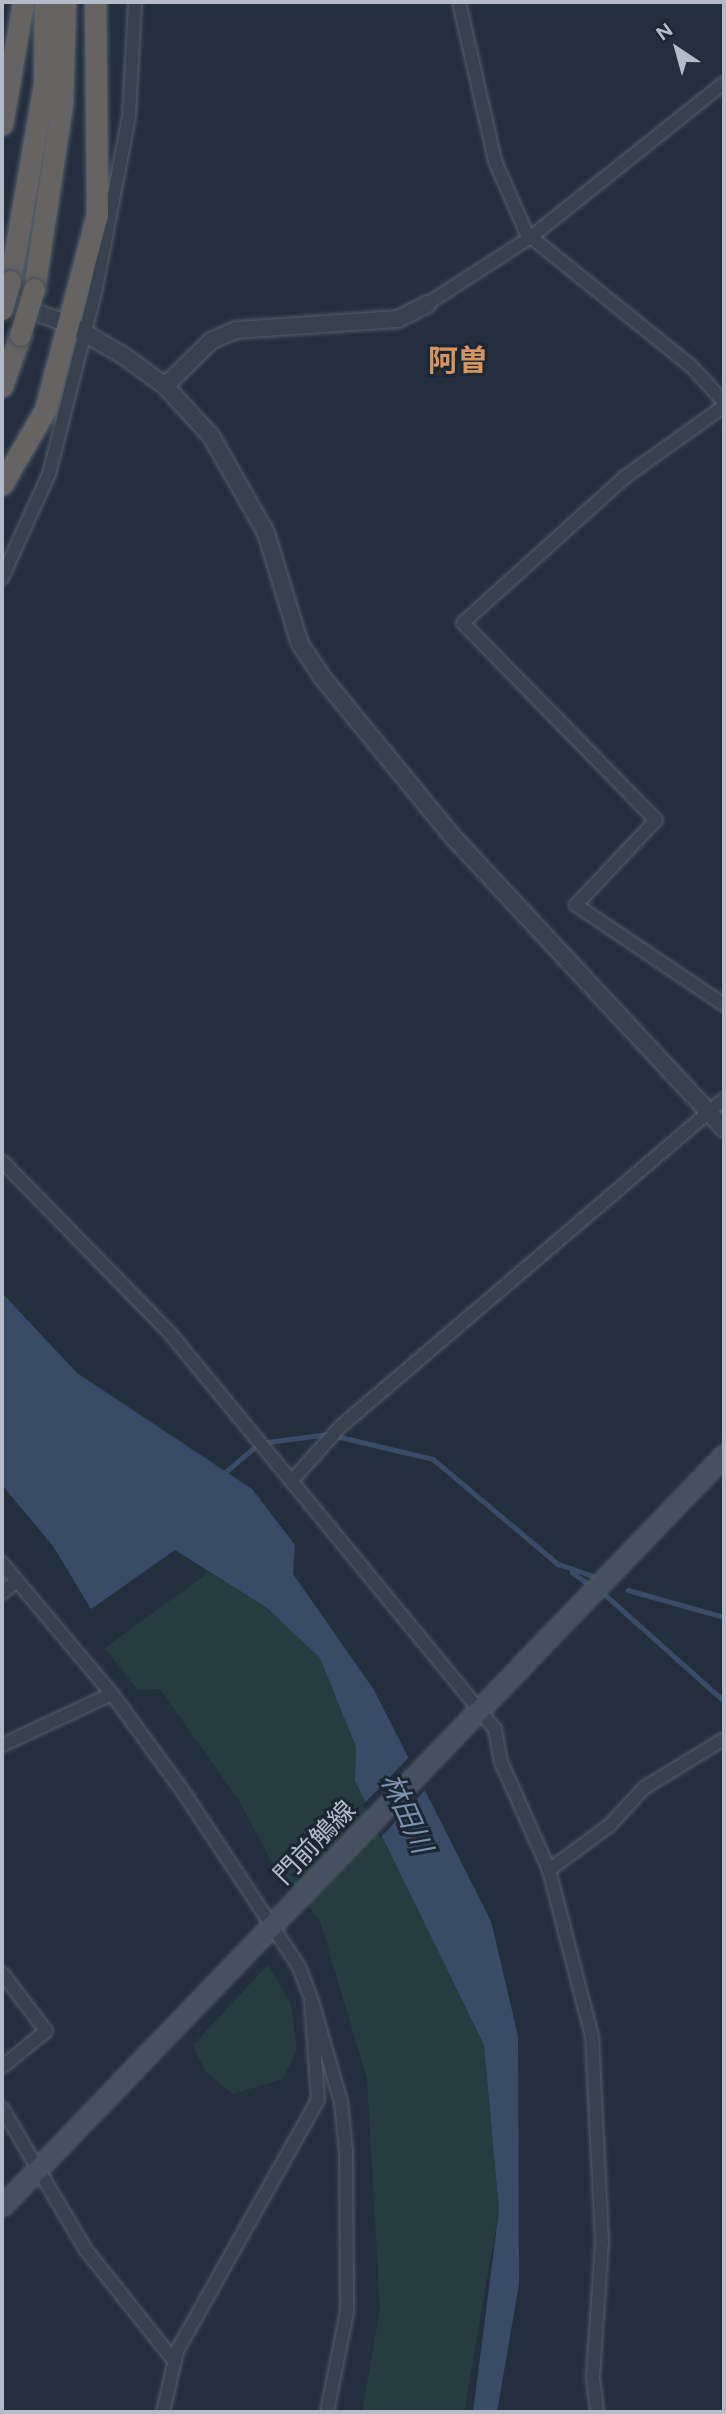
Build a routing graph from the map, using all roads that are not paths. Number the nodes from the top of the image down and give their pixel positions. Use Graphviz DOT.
graph roads {
  1 [pos="23,2"];
  2 [pos="45,2"];
  3 [pos="65,2"];
  4 [pos="95,2"];
  5 [pos="135,2"];
  6 [pos="459,2"];
  7 [pos="724,83"];
  8 [pos="2,124"];
  9 [pos="530,238"];
  10 [pos="6,291"];
  11 [pos="427,304"];
  12 [pos="2,309"];
  13 [pos="78,328"];
  14 [pos="2,386"];
  15 [pos="165,386"];
  16 [pos="724,404"];
  17 [pos="2,484"];
  18 [pos="2,578"];
  19 [pos="724,1005"];
  20 [pos="724,1099"];
  21 [pos="709,1112"];
  22 [pos="724,1129"];
  23 [pos="2,1161"];
  24 [pos="724,1455"];
  25 [pos="295,1477"];
  26 [pos="2,1563"];
  27 [pos="17,1581"];
  28 [pos="2,1593"];
  29 [pos="112,1694"];
  30 [pos="477,1712"];
  31 [pos="724,1738"];
  32 [pos="2,1745"];
  33 [pos="549,1870"];
  34 [pos="275,1924"];
  35 [pos="2,1973"];
  36 [pos="312,1998"];
  37 [pos="2,2067"];
  38 [pos="2,2108"];
  39 [pos="36,2172"];
  40 [pos="2,2206"];
  41 [pos="175,2362"];
  42 [pos="163,2412"];
  43 [pos="327,2412"];
  44 [pos="597,2412"];
  1 -- 8 [label="highway"];
  2 -- 10 [label="highway"];
  3 -- 14 [label="highway, bridge"];
  4 -- 13 [label="highway"];
  5 -- 13 [label="street"];
  6 -- 9 [label="street"];
  7 -- 9 [label="street"];
  9 -- 11 [label="street"];
  9 -- 16 [label="street"];
  10 -- 12 [label="highway, bridge"];
  10 -- 13 [label="street"];
  11 -- 15 [label="street"];
  13 -- 15 [label="street"];
  13 -- 17 [label="highway"];
  13 -- 18 [label="street"];
  15 -- 21 [label="street"];
  16 -- 19 [label="street"];
  20 -- 21 [label="street"];
  21 -- 22 [label="street"];
  21 -- 25 [label="street"];
  23 -- 25 [label="street"];
  24 -- 30 [label="main road, 門前鵤線"];
  25 -- 30 [label="street"];
  26 -- 27 [label="street"];
  27 -- 28 [label="street"];
  27 -- 29 [label="street"];
  29 -- 32 [label="street"];
  29 -- 34 [label="street"];
  30 -- 33 [label="street"];
  30 -- 34 [label="main road, 門前鵤線"];
  31 -- 33 [label="street"];
  33 -- 44 [label="street"];
  34 -- 36 [label="street"];
  34 -- 39 [label="main road, 門前鵤線"];
  35 -- 37 [label="street"];
  36 -- 41 [label="street"];
  36 -- 43 [label="street"];
  38 -- 39 [label="street"];
  39 -- 40 [label="main road, 門前鵤線"];
  39 -- 41 [label="street"];
  41 -- 42 [label="street"];
}
